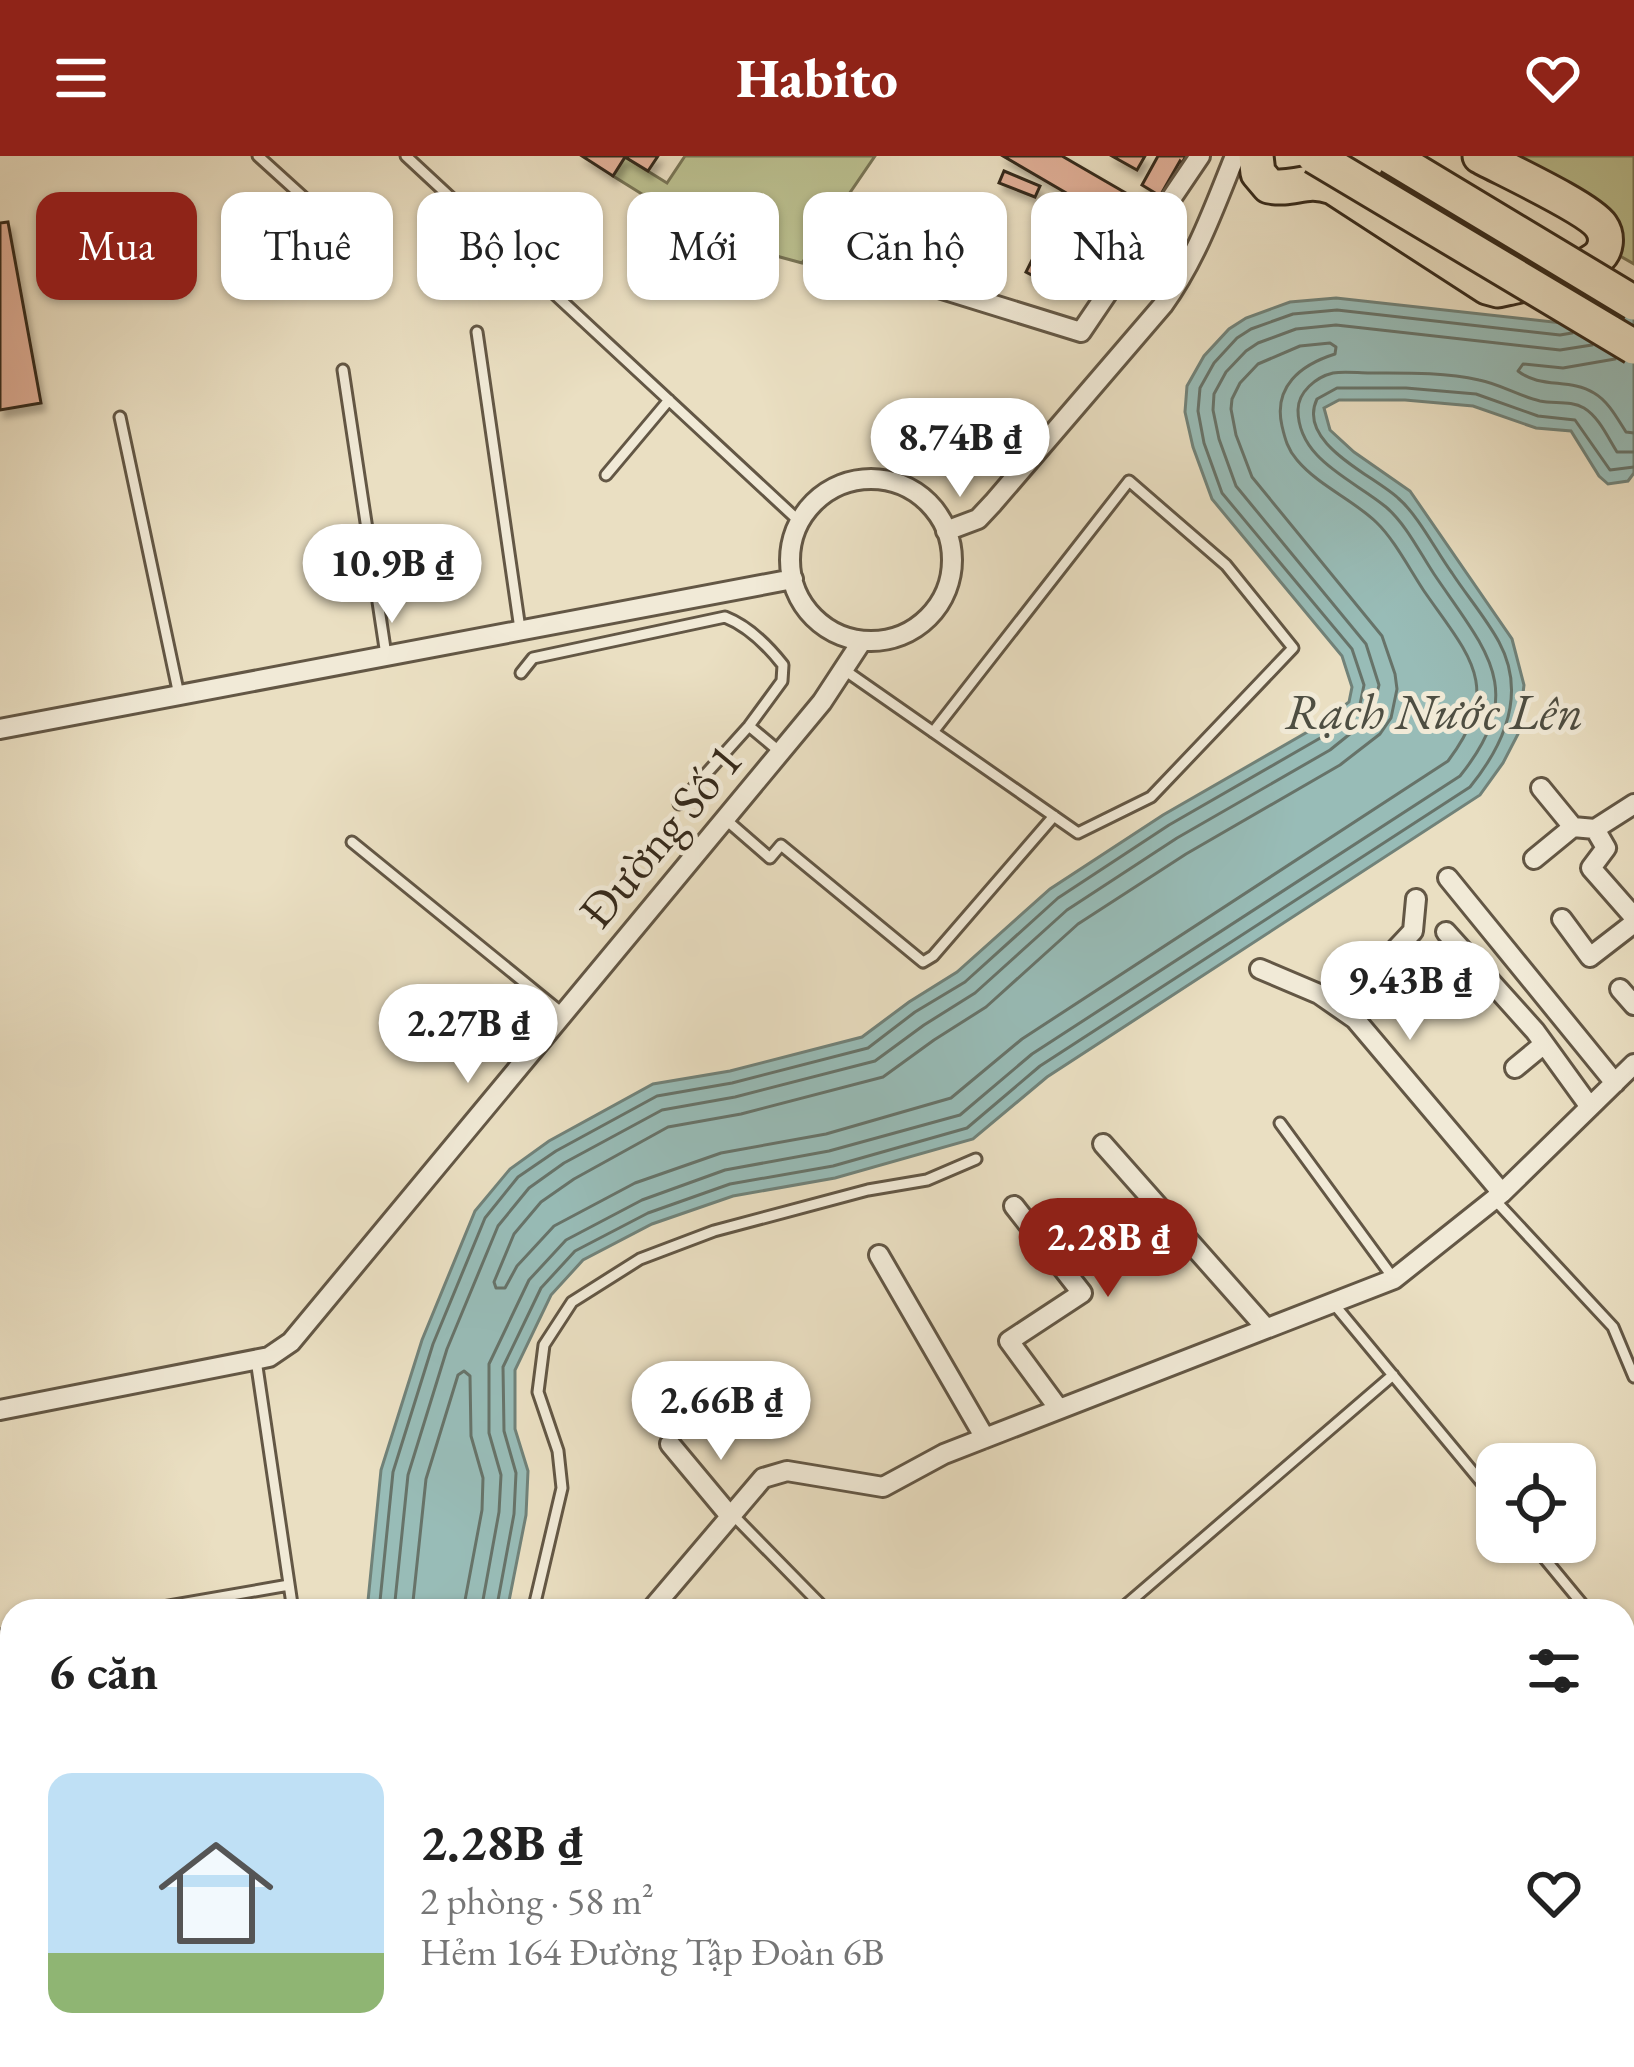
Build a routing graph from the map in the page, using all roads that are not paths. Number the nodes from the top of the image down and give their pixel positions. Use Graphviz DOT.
graph roads {
  1 [pos="258,156"];
  2 [pos="406,156"];
  3 [pos="1199,156"];
  4 [pos="1235,156"];
  5 [pos="1256,156"];
  6 [pos="1314,156"];
  7 [pos="1349,156"];
  8 [pos="1390,156"];
  9 [pos="1431,156"];
  10 [pos="1480,156"];
  11 [pos="298,192"];
  12 [pos="1634,278"];
  13 [pos="978,300"];
  14 [pos="1634,303"];
  15 [pos="1634,326"];
  16 [pos="477,332"];
  17 [pos="1634,347"];
  18 [pos="343,370"];
  19 [pos="669,400"];
  20 [pos="120,417"];
  21 [pos="605,475"];
  22 [pos="800,522"];
  23 [pos="946,531"];
  24 [pos="794,579"];
  25 [pos="520,629"];
  26 [pos="862,641"];
  27 [pos="386,655"];
  28 [pos="843,670"];
  29 [pos="521,673"];
  30 [pos="179,694"];
  31 [pos="749,725"];
  32 [pos="0,729"];
  33 [pos="933,732"];
  34 [pos="780,752"];
  35 [pos="1541,788"];
  36 [pos="680,804"];
  37 [pos="1634,804"];
  38 [pos="1054,816"];
  39 [pos="724,818"];
  40 [pos="1573,827"];
  41 [pos="1595,829"];
  42 [pos="352,842"];
  43 [pos="1534,859"];
  44 [pos="1448,878"];
  45 [pos="1416,898"];
  46 [pos="1562,919"];
  47 [pos="1634,920"];
  48 [pos="1446,932"];
  49 [pos="1260,969"];
  50 [pos="1620,989"];
  51 [pos="1634,1006"];
  52 [pos="562,1014"];
  53 [pos="1355,1019"];
  54 [pos="1544,1044"];
  55 [pos="1634,1064"];
  56 [pos="1515,1068"];
  57 [pos="1615,1083"];
  58 [pos="1590,1106"];
  59 [pos="1280,1123"];
  60 [pos="1103,1144"];
  61 [pos="976,1159"];
  62 [pos="1498,1196"];
  63 [pos="1014,1206"];
  64 [pos="879,1255"];
  65 [pos="1394,1279"];
  66 [pos="1333,1303"];
  67 [pos="1266,1328"];
  68 [pos="256,1360"];
  69 [pos="1393,1375"];
  70 [pos="1634,1377"];
  71 [pos="0,1409"];
  72 [pos="1059,1409"];
  73 [pos="985,1438"];
  74 [pos="670,1444"];
  75 [pos="1476,1476"];
  76 [pos="732,1515"];
  77 [pos="1548,1563"];
  78 [pos="289,1585"];
  79 [pos="665,1594"];
  80 [pos="209,1599"];
  81 [pos="291,1599"];
  82 [pos="535,1599"];
  83 [pos="661,1599"];
  84 [pos="670,1599"];
  85 [pos="815,1599"];
  86 [pos="1133,1599"];
  87 [pos="1578,1599"];
  1 -- 11 [label="lane"];
  2 -- 19 [label="lane"];
  3 -- 13 [label="street"];
  4 -- 23 [label="street"];
  5 -- 10 [label="highway"];
  6 -- 17 [label="highway, bridge"];
  7 -- 15 [label="highway"];
  8 -- 14 [label="highway, bridge"];
  9 -- 12 [label="highway"];
  16 -- 25 [label="lane"];
  18 -- 27 [label="lane"];
  19 -- 21 [label="lane"];
  19 -- 22 [label="lane"];
  20 -- 30 [label="lane"];
  22 -- 23 [label="street"];
  22 -- 24 [label="street"];
  23 -- 26 [label="street"];
  24 -- 25 [label="street"];
  24 -- 26 [label="street"];
  25 -- 27 [label="street"];
  26 -- 28 [label="street, Đường Số 1"];
  27 -- 30 [label="street"];
  28 -- 33 [label="lane"];
  28 -- 34 [label="street, Đường Số 1"];
  29 -- 31 [label="lane"];
  30 -- 32 [label="street"];
  31 -- 34 [label="lane"];
  31 -- 36 [label="lane"];
  33 -- 38 [label="lane"];
  33 -- 38 [label="lane"];
  34 -- 39 [label="street, Đường Số 1"];
  35 -- 40 [label="street"];
  37 -- 41 [label="street"];
  38 -- 39 [label="lane"];
  39 -- 52 [label="street, Đường Số 1"];
  40 -- 41 [label="street"];
  40 -- 43 [label="street"];
  41 -- 47 [label="street"];
  42 -- 52 [label="lane"];
  44 -- 57 [label="street"];
  45 -- 53 [label="street"];
  46 -- 47 [label="street"];
  48 -- 54 [label="street"];
  49 -- 53 [label="street"];
  50 -- 51 [label="street"];
  52 -- 68 [label="street, Đường Số 1"];
  53 -- 62 [label="street"];
  54 -- 56 [label="street"];
  54 -- 58 [label="street"];
  55 -- 57 [label="street"];
  57 -- 58 [label="street"];
  58 -- 62 [label="street"];
  59 -- 65 [label="lane"];
  60 -- 67 [label="street"];
  61 -- 82 [label="lane"];
  62 -- 65 [label="street"];
  62 -- 70 [label="lane"];
  63 -- 72 [label="street"];
  64 -- 73 [label="street"];
  65 -- 66 [label="street"];
  66 -- 67 [label="street"];
  66 -- 69 [label="lane"];
  67 -- 72 [label="street"];
  68 -- 71 [label="street, Đường Số 1"];
  68 -- 78 [label="lane"];
  69 -- 75 [label="lane"];
  69 -- 86 [label="lane"];
  72 -- 73 [label="street"];
  73 -- 76 [label="street"];
  74 -- 76 [label="street"];
  76 -- 79 [label="street"];
  76 -- 85 [label="lane"];
  77 -- 87 [label="lane"];
  78 -- 80 [label="lane"];
  78 -- 81 [label="lane"];
  79 -- 83 [label="street"];
  79 -- 84 [label="street"];
}
